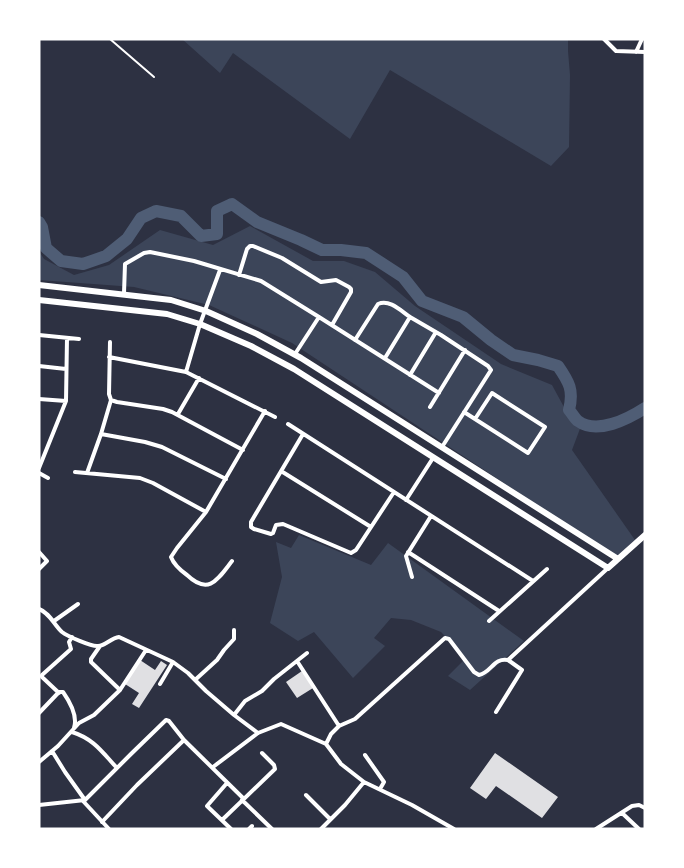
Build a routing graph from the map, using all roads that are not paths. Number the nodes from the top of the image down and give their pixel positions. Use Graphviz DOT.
graph roads {
  1 [pos="110,39"];
  2 [pos="604,39"];
  3 [pos="642,39"];
  4 [pos="636,52"];
  5 [pos="645,52"];
  6 [pos="154,77"];
  7 [pos="220,270"];
  8 [pos="239,274"];
  9 [pos="39,285"];
  10 [pos="124,293"];
  11 [pos="39,300"];
  12 [pos="205,313"];
  13 [pos="319,317"];
  14 [pos="411,317"];
  15 [pos="201,323"];
  16 [pos="332,325"];
  17 [pos="436,332"];
  18 [pos="39,335"];
  19 [pos="67,338"];
  20 [pos="79,339"];
  21 [pos="355,340"];
  22 [pos="110,342"];
  23 [pos="465,350"];
  24 [pos="295,354"];
  25 [pos="109,357"];
  26 [pos="384,358"];
  27 [pos="39,366"];
  28 [pos="66,369"];
  29 [pos="186,372"];
  30 [pos="410,375"];
  31 [pos="199,378"];
  32 [pos="439,393"];
  33 [pos="39,399"];
  34 [pos="111,400"];
  35 [pos="66,401"];
  36 [pos="430,407"];
  37 [pos="265,411"];
  38 [pos="464,412"];
  39 [pos="178,414"];
  40 [pos="275,417"];
  41 [pos="475,419"];
  42 [pos="288,424"];
  43 [pos="101,434"];
  44 [pos="303,434"];
  45 [pos="442,447"];
  46 [pos="243,450"];
  47 [pos="452,454"];
  48 [pos="433,458"];
  49 [pos="444,465"];
  50 [pos="39,468"];
  51 [pos="281,471"];
  52 [pos="75,472"];
  53 [pos="39,473"];
  54 [pos="87,473"];
  55 [pos="48,478"];
  56 [pos="226,479"];
  57 [pos="394,492"];
  58 [pos="406,500"];
  59 [pos="206,512"];
  60 [pos="431,516"];
  61 [pos="371,527"];
  62 [pos="645,535"];
  63 [pos="39,552"];
  64 [pos="408,552"];
  65 [pos="618,559"];
  66 [pos="232,561"];
  67 [pos="547,568"];
  68 [pos="608,568"];
  69 [pos="39,569"];
  70 [pos="412,577"];
  71 [pos="533,581"];
  72 [pos="39,604"];
  73 [pos="78,604"];
  74 [pos="40,609"];
  75 [pos="499,611"];
  76 [pos="54,621"];
  77 [pos="489,621"];
  78 [pos="234,630"];
  79 [pos="72,637"];
  80 [pos="100,646"];
  81 [pos="146,650"];
  82 [pos="307,653"];
  83 [pos="508,660"];
  84 [pos="297,661"];
  85 [pos="173,662"];
  86 [pos="195,680"];
  87 [pos="160,684"];
  88 [pos="120,690"];
  89 [pos="58,693"];
  90 [pos="496,712"];
  91 [pos="39,713"];
  92 [pos="234,715"];
  93 [pos="339,726"];
  94 [pos="72,732"];
  95 [pos="258,733"];
  96 [pos="184,740"];
  97 [pos="326,744"];
  98 [pos="52,751"];
  99 [pos="262,753"];
  100 [pos="365,755"];
  101 [pos="39,762"];
  102 [pos="213,767"];
  103 [pos="117,768"];
  104 [pos="364,782"];
  105 [pos="226,783"];
  106 [pos="380,789"];
  107 [pos="306,795"];
  108 [pos="243,799"];
  109 [pos="84,801"];
  110 [pos="39,805"];
  111 [pos="645,808"];
  112 [pos="622,813"];
  113 [pos="330,819"];
  114 [pos="222,820"];
  115 [pos="102,822"];
  116 [pos="109,829"];
  117 [pos="231,829"];
  118 [pos="272,829"];
  119 [pos="321,829"];
  120 [pos="454,829"];
  121 [pos="596,829"];
  122 [pos="639,829"];
  1 -- 6 [label="lane"];
  2 -- 4 [label="street"];
  3 -- 4 [label="street"];
  4 -- 5 [label="street"];
  7 -- 8 [label="street"];
  7 -- 10 [label="street"];
  7 -- 12 [label="street"];
  8 -- 13 [label="street"];
  8 -- 16 [label="street"];
  9 -- 10 [label="main road"];
  10 -- 12 [label="main road"];
  11 -- 15 [label="main road"];
  12 -- 15 [label="street"];
  12 -- 24 [label="main road"];
  13 -- 16 [label="street"];
  13 -- 24 [label="street"];
  14 -- 17 [label="street"];
  14 -- 21 [label="street"];
  14 -- 26 [label="street"];
  15 -- 29 [label="street"];
  15 -- 48 [label="main road"];
  16 -- 21 [label="street"];
  17 -- 23 [label="street"];
  17 -- 30 [label="street"];
  18 -- 19 [label="street"];
  19 -- 20 [label="street"];
  19 -- 28 [label="street"];
  21 -- 26 [label="street"];
  22 -- 25 [label="street"];
  23 -- 32 [label="street"];
  23 -- 38 [label="street"];
  24 -- 45 [label="main road"];
  25 -- 29 [label="street"];
  25 -- 34 [label="street"];
  26 -- 30 [label="street"];
  27 -- 28 [label="street"];
  28 -- 35 [label="street"];
  29 -- 31 [label="street"];
  30 -- 32 [label="street"];
  31 -- 37 [label="street"];
  31 -- 39 [label="street"];
  32 -- 36 [label="street"];
  33 -- 35 [label="street"];
  34 -- 39 [label="street"];
  34 -- 43 [label="street"];
  35 -- 50 [label="street"];
  37 -- 40 [label="street"];
  37 -- 46 [label="street"];
  38 -- 41 [label="street"];
  38 -- 45 [label="street"];
  39 -- 46 [label="street"];
  41 -- 41 [label="street"];
  42 -- 44 [label="street"];
  43 -- 54 [label="street"];
  43 -- 56 [label="street"];
  44 -- 51 [label="street"];
  44 -- 57 [label="street"];
  45 -- 47 [label="main road"];
  46 -- 56 [label="street"];
  47 -- 49 [label="main road"];
  47 -- 65 [label="main road"];
  48 -- 49 [label="main road"];
  48 -- 58 [label="street"];
  49 -- 68 [label="main road"];
  51 -- 61 [label="street"];
  51 -- 61 [label="street"];
  52 -- 54 [label="street"];
  53 -- 55 [label="street"];
  54 -- 59 [label="street"];
  56 -- 59 [label="street"];
  57 -- 58 [label="street"];
  57 -- 61 [label="street"];
  58 -- 60 [label="street"];
  59 -- 66 [label="street"];
  60 -- 64 [label="street"];
  60 -- 71 [label="street"];
  62 -- 65 [label="main road"];
  63 -- 69 [label="street"];
  64 -- 70 [label="street"];
  64 -- 75 [label="street"];
  65 -- 68 [label="main road"];
  67 -- 71 [label="street"];
  68 -- 83 [label="street"];
  71 -- 75 [label="street"];
  72 -- 74 [label="street"];
  73 -- 76 [label="street"];
  74 -- 76 [label="street"];
  75 -- 77 [label="street"];
  76 -- 79 [label="street"];
  78 -- 86 [label="street"];
  79 -- 80 [label="street"];
  79 -- 89 [label="street"];
  80 -- 81 [label="street"];
  80 -- 88 [label="street"];
  81 -- 85 [label="street"];
  81 -- 88 [label="street"];
  82 -- 84 [label="street"];
  83 -- 90 [label="street"];
  83 -- 93 [label="street"];
  84 -- 92 [label="street"];
  84 -- 93 [label="street"];
  85 -- 86 [label="street"];
  85 -- 87 [label="street"];
  86 -- 92 [label="street"];
  88 -- 94 [label="street"];
  89 -- 91 [label="street"];
  89 -- 94 [label="street"];
  92 -- 95 [label="street"];
  93 -- 97 [label="street"];
  94 -- 98 [label="street"];
  94 -- 103 [label="street"];
  95 -- 97 [label="street"];
  95 -- 102 [label="street"];
  96 -- 102 [label="street"];
  96 -- 103 [label="street"];
  96 -- 115 [label="street"];
  97 -- 104 [label="street"];
  98 -- 101 [label="street"];
  98 -- 109 [label="street"];
  99 -- 108 [label="street"];
  100 -- 106 [label="street"];
  102 -- 105 [label="street"];
  103 -- 109 [label="street"];
  104 -- 106 [label="street"];
  104 -- 113 [label="street"];
  105 -- 108 [label="street"];
  105 -- 114 [label="street"];
  106 -- 120 [label="street"];
  107 -- 113 [label="street"];
  108 -- 114 [label="street"];
  108 -- 118 [label="street"];
  109 -- 110 [label="street"];
  109 -- 115 [label="street"];
  111 -- 112 [label="street"];
  112 -- 121 [label="street"];
  112 -- 122 [label="street"];
  113 -- 119 [label="street"];
  114 -- 117 [label="street"];
  115 -- 116 [label="street"];
}
